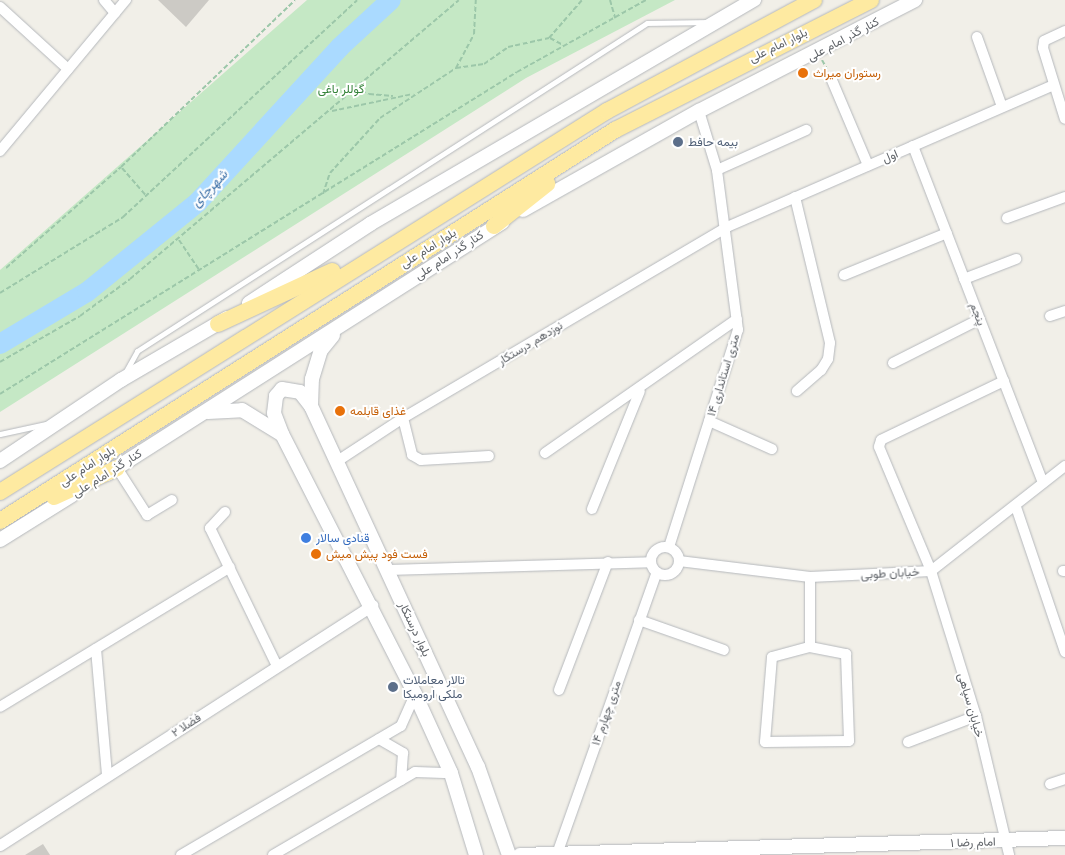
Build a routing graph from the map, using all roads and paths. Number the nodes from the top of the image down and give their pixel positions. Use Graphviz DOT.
graph roads {
  1 [pos="104,0"];
  2 [pos="126,0"];
  3 [pos="295,0"];
  4 [pos="357,0"];
  5 [pos="459,0"];
  6 [pos="476,0"];
  7 [pos="582,0"];
  8 [pos="610,0"];
  9 [pos="646,0"];
  10 [pos="754,0"];
  11 [pos="814,0"];
  12 [pos="871,0"];
  13 [pos="915,0"];
  14 [pos="0,7"];
  15 [pos="115,13"];
  16 [pos="615,18"];
  17 [pos="712,22"];
  18 [pos="1065,31"];
  19 [pos="977,37"];
  20 [pos="549,38"];
  21 [pos="563,45"];
  22 [pos="819,52"];
  23 [pos="456,68"];
  24 [pos="68,69"];
  25 [pos="831,78"];
  26 [pos="1053,85"];
  27 [pos="355,86"];
  28 [pos="413,94"];
  29 [pos="396,97"];
  30 [pos="1002,107"];
  31 [pos="329,111"];
  32 [pos="699,111"];
  33 [pos="1065,119"];
  34 [pos="615,130"];
  35 [pos="806,130"];
  36 [pos="913,146"];
  37 [pos="0,151"];
  38 [pos="868,165"];
  39 [pos="121,167"];
  40 [pos="717,170"];
  41 [pos="323,194"];
  42 [pos="146,196"];
  43 [pos="1065,196"];
  44 [pos="795,197"];
  45 [pos="1007,218"];
  46 [pos="494,226"];
  47 [pos="726,227"];
  48 [pos="947,233"];
  49 [pos="179,240"];
  50 [pos="391,243"];
  51 [pos="1016,259"];
  52 [pos="6,268"];
  53 [pos="200,272"];
  54 [pos="844,274"];
  55 [pos="964,279"];
  56 [pos="0,294"];
  57 [pos="1065,311"];
  58 [pos="1050,316"];
  59 [pos="737,319"];
  60 [pos="980,320"];
  61 [pos="218,324"];
  62 [pos="338,328"];
  63 [pos="0,362"];
  64 [pos="893,363"];
  65 [pos="121,380"];
  66 [pos="1004,381"];
  67 [pos="640,391"];
  68 [pos="797,391"];
  69 [pos="0,394"];
  70 [pos="311,406"];
  71 [pos="196,414"];
  72 [pos="403,418"];
  73 [pos="63,420"];
  74 [pos="709,421"];
  75 [pos="0,434"];
  76 [pos="282,434"];
  77 [pos="772,449"];
  78 [pos="545,453"];
  79 [pos="490,456"];
  80 [pos="0,461"];
  81 [pos="336,462"];
  82 [pos="1065,466"];
  83 [pos="117,468"];
  84 [pos="1043,483"];
  85 [pos="0,492"];
  86 [pos="172,500"];
  87 [pos="1016,506"];
  88 [pos="592,509"];
  89 [pos="225,512"];
  90 [pos="0,522"];
  91 [pos="0,540"];
  92 [pos="669,547"];
  93 [pos="608,562"];
  94 [pos="651,562"];
  95 [pos="679,562"];
  96 [pos="230,567"];
  97 [pos="388,570"];
  98 [pos="931,571"];
  99 [pos="657,572"];
  100 [pos="810,577"];
  101 [pos="372,605"];
  102 [pos="639,620"];
  103 [pos="810,647"];
  104 [pos="96,649"];
  105 [pos="724,650"];
  106 [pos="1065,652"];
  107 [pos="277,666"];
  108 [pos="559,690"];
  109 [pos="415,694"];
  110 [pos="0,708"];
  111 [pos="976,716"];
  112 [pos="379,739"];
  113 [pos="908,742"];
  114 [pos="450,773"];
  115 [pos="107,776"];
  116 [pos="1065,779"];
  117 [pos="401,780"];
  118 [pos="1050,784"];
  119 [pos="1065,838"];
  120 [pos="1005,841"];
  121 [pos="0,845"];
  122 [pos="820,851"];
  123 [pos="557,854"];
  124 [pos="181,855"];
  125 [pos="273,855"];
  126 [pos="476,855"];
  127 [pos="509,855"];
  128 [pos="520,855"];
  129 [pos="1009,855"];
  1 -- 15 [label="street"];
  2 -- 15 [label="street"];
  3 -- 39 [label="path"];
  4 -- 42 [label="path"];
  5 -- 27 [label="path"];
  6 -- 23 [label="path"];
  7 -- 20 [label="path"];
  8 -- 16 [label="path"];
  9 -- 16 [label="path"];
  10 -- 17 [label="main road"];
  11 -- 50 [label="highway, بلوار امام علی"];
  12 -- 34 [label="highway, بلوار امام علی"];
  13 -- 22 [label="main road, کنار گذر امام علی"];
  14 -- 24 [label="street"];
  15 -- 24 [label="street"];
  16 -- 21 [label="path"];
  17 -- 61 [label="main road"];
  17 -- 65 [label="lane"];
  18 -- 26 [label="street"];
  19 -- 30 [label="street"];
  20 -- 21 [label="path"];
  20 -- 23 [label="path"];
  21 -- 41 [label="path"];
  22 -- 25 [label="path"];
  22 -- 32 [label="main road, کنار گذر امام علی"];
  23 -- 28 [label="path"];
  24 -- 37 [label="street"];
  25 -- 38 [label="street"];
  26 -- 30 [label="street, اول"];
  26 -- 33 [label="street"];
  27 -- 29 [label="path"];
  27 -- 31 [label="path"];
  28 -- 29 [label="path"];
  28 -- 41 [label="path"];
  29 -- 31 [label="path"];
  30 -- 36 [label="street, اول"];
  31 -- 49 [label="path"];
  32 -- 40 [label="street, ۱۴ متری استانداری"];
  32 -- 46 [label="main road, کنار گذر امام علی"];
  34 -- 46 [label="highway"];
  34 -- 90 [label="highway, بلوار امام علی"];
  35 -- 40 [label="street"];
  36 -- 38 [label="street, اول"];
  36 -- 48 [label="street, پنجم"];
  38 -- 44 [label="street, اول"];
  39 -- 42 [label="path"];
  39 -- 52 [label="path"];
  40 -- 47 [label="street, ۱۴ متری استانداری"];
  41 -- 53 [label="path"];
  42 -- 56 [label="path"];
  43 -- 45 [label="street"];
  44 -- 47 [label="street, اول"];
  44 -- 68 [label="street"];
  46 -- 62 [label="main road, کنار گذر امام علی"];
  47 -- 59 [label="street, ۱۴ متری استانداری"];
  47 -- 72 [label="street, نوزدهم درستکار"];
  48 -- 54 [label="street"];
  48 -- 55 [label="street, پنجم"];
  49 -- 53 [label="path"];
  49 -- 63 [label="path"];
  50 -- 61 [label="highway"];
  50 -- 85 [label="highway, بلوار امام علی"];
  51 -- 55 [label="street"];
  53 -- 69 [label="path"];
  55 -- 60 [label="street, پنجم"];
  57 -- 58 [label="street"];
  59 -- 67 [label="street"];
  59 -- 74 [label="street, ۱۴ متری استانداری"];
  60 -- 64 [label="street"];
  60 -- 66 [label="street, پنجم"];
  61 -- 65 [label="main road"];
  62 -- 70 [label="main road"];
  62 -- 71 [label="main road, کنار گذر امام علی"];
  65 -- 73 [label="main road"];
  66 -- 84 [label="street, پنجم"];
  66 -- 98 [label="street, خیابان سپاهی"];
  67 -- 78 [label="street"];
  67 -- 88 [label="street"];
  70 -- 76 [label="main road"];
  70 -- 81 [label="main road, بلوار درستکار"];
  71 -- 76 [label="main road"];
  71 -- 83 [label="main road, کنار گذر امام علی"];
  72 -- 79 [label="street"];
  72 -- 81 [label="street, نوزدهم درستکار"];
  73 -- 75 [label="lane"];
  73 -- 80 [label="main road"];
  74 -- 77 [label="street"];
  74 -- 92 [label="street, ۱۴ متری استانداری"];
  76 -- 101 [label="main road"];
  81 -- 97 [label="main road, بلوار درستکار"];
  82 -- 84 [label="street, خیابان طوبی"];
  83 -- 86 [label="street"];
  83 -- 90 [label="highway"];
  83 -- 91 [label="main road, کنار گذر امام علی"];
  84 -- 87 [label="street, خیابان طوبی"];
  87 -- 98 [label="street, خیابان طوبی"];
  87 -- 106 [label="street"];
  89 -- 96 [label="street"];
  92 -- 94 [label="street"];
  92 -- 95 [label="street"];
  93 -- 94 [label="street"];
  93 -- 97 [label="street"];
  93 -- 108 [label="street"];
  94 -- 99 [label="street"];
  95 -- 99 [label="street"];
  95 -- 100 [label="street, خیابان طوبی"];
  96 -- 104 [label="street"];
  96 -- 107 [label="street"];
  97 -- 127 [label="main road, بلوار درستکار"];
  98 -- 100 [label="street, خیابان طوبی"];
  98 -- 111 [label="street, خیابان سپاهی"];
  99 -- 102 [label="street, ۱۴ متری چهارم"];
  100 -- 103 [label="street"];
  101 -- 107 [label="street, فضلا ۲"];
  101 -- 109 [label="main road"];
  102 -- 105 [label="street"];
  102 -- 123 [label="street, ۱۴ متری چهارم"];
  103 -- 103 [label="street"];
  104 -- 110 [label="street"];
  104 -- 115 [label="street"];
  107 -- 115 [label="street, فضلا ۲"];
  109 -- 112 [label="street"];
  109 -- 114 [label="main road"];
  111 -- 113 [label="street"];
  111 -- 120 [label="street, خیابان سپاهی"];
  112 -- 117 [label="street"];
  112 -- 124 [label="street"];
  114 -- 117 [label="street"];
  114 -- 126 [label="main road"];
  115 -- 121 [label="street, فضلا ۲"];
  116 -- 118 [label="street"];
  117 -- 125 [label="street"];
  119 -- 120 [label="main road, امام رضا ۱"];
  120 -- 122 [label="main road, امام رضا ۱"];
  120 -- 129 [label="street"];
  122 -- 123 [label="main road, امام رضا ۱"];
  123 -- 128 [label="main road, امام رضا ۱"];
}
